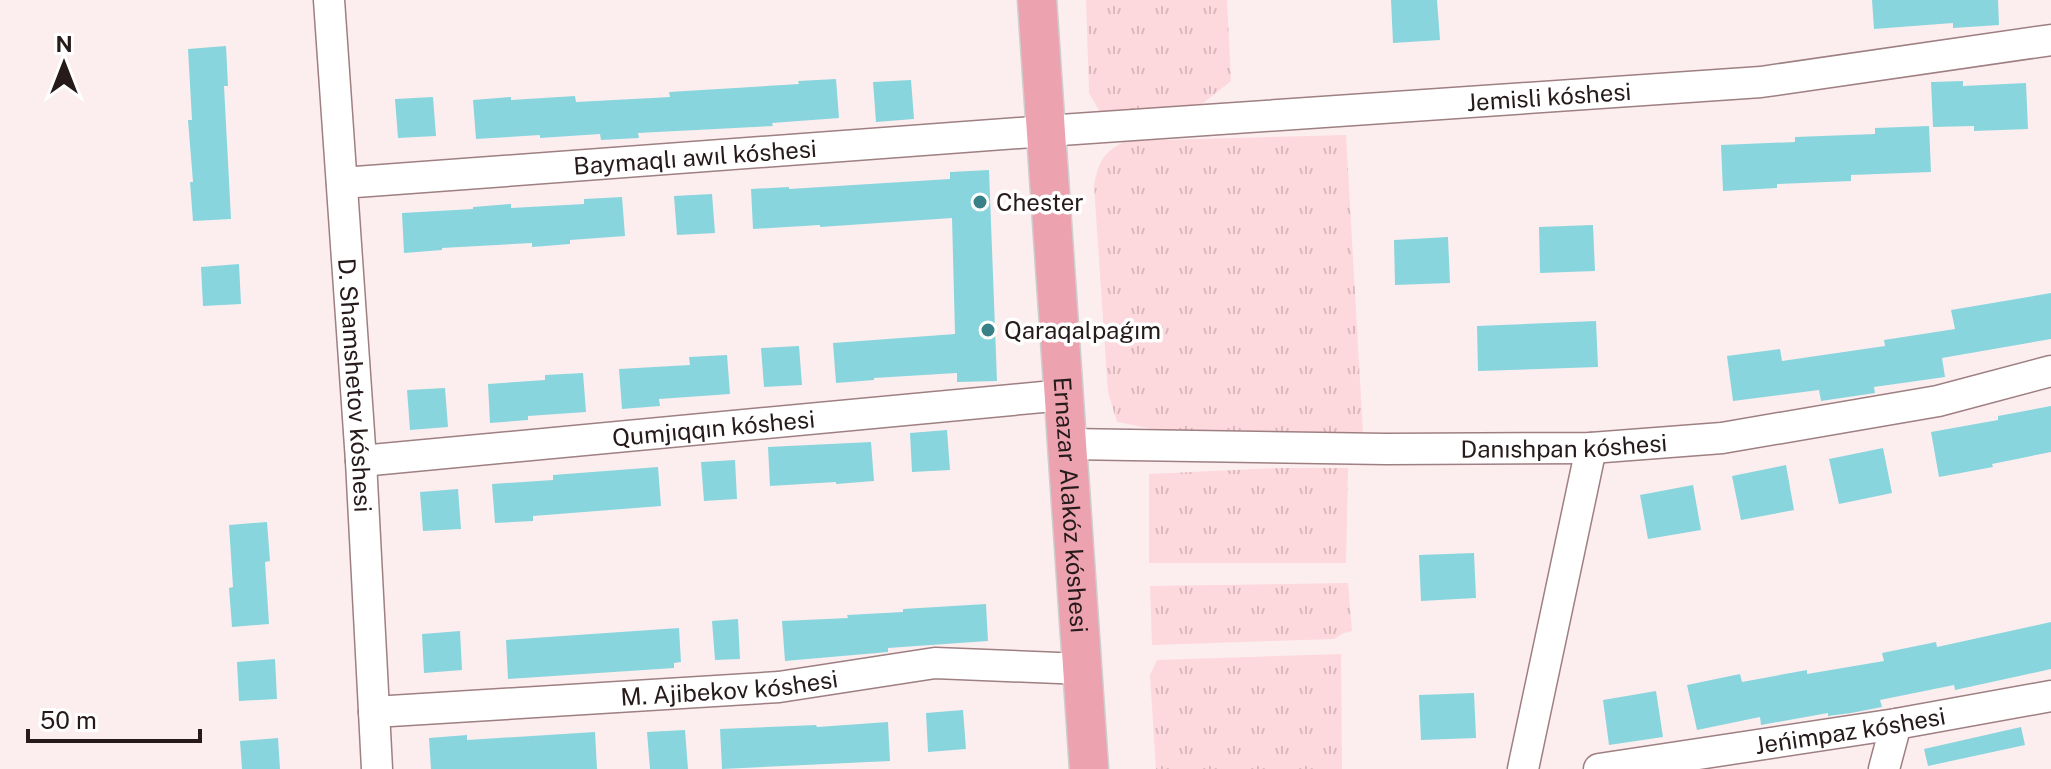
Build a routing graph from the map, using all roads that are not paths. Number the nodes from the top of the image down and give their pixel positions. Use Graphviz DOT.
graph roads {
  1 [pos="329,0"];
  2 [pos="1037,0"];
  3 [pos="2051,40"];
  4 [pos="1046,131"];
  5 [pos="342,183"];
  6 [pos="2051,371"];
  7 [pos="1064,395"];
  8 [pos="1068,444"];
  9 [pos="1591,448"];
  10 [pos="361,461"];
  11 [pos="1083,669"];
  12 [pos="2051,696"];
  13 [pos="374,712"];
  14 [pos="1896,724"];
  15 [pos="377,769"];
  16 [pos="1089,769"];
  17 [pos="1523,769"];
  18 [pos="1599,769"];
  19 [pos="1884,769"];
  1 -- 5 [label="street, D. Shamshetov kóshesi"];
  2 -- 4 [label="main road, Ernazar Alakóz kóshesi"];
  3 -- 4 [label="street, Jemisli kóshesi"];
  4 -- 5 [label="street, Baymaqlı awıl kóshesi"];
  4 -- 7 [label="main road, Ernazar Alakóz kóshesi"];
  5 -- 10 [label="street, D. Shamshetov kóshesi"];
  6 -- 9 [label="street, Danıshpan kóshesi"];
  7 -- 8 [label="main road, Ernazar Alakóz kóshesi"];
  7 -- 10 [label="street, Qumjıqqın kóshesi"];
  8 -- 9 [label="street, Danıshpan kóshesi"];
  8 -- 11 [label="main road, Ernazar Alakóz kóshesi"];
  9 -- 17 [label="street"];
  10 -- 13 [label="street, D. Shamshetov kóshesi"];
  11 -- 13 [label="street, M. Ajibekov kóshesi"];
  11 -- 16 [label="main road, Ernazar Alakóz kóshesi"];
  12 -- 14 [label="street, Jeńimpaz kóshesi"];
  13 -- 15 [label="street, D. Shamshetov kóshesi"];
  14 -- 18 [label="street, Jeńimpaz kóshesi"];
  14 -- 19 [label="street"];
}
